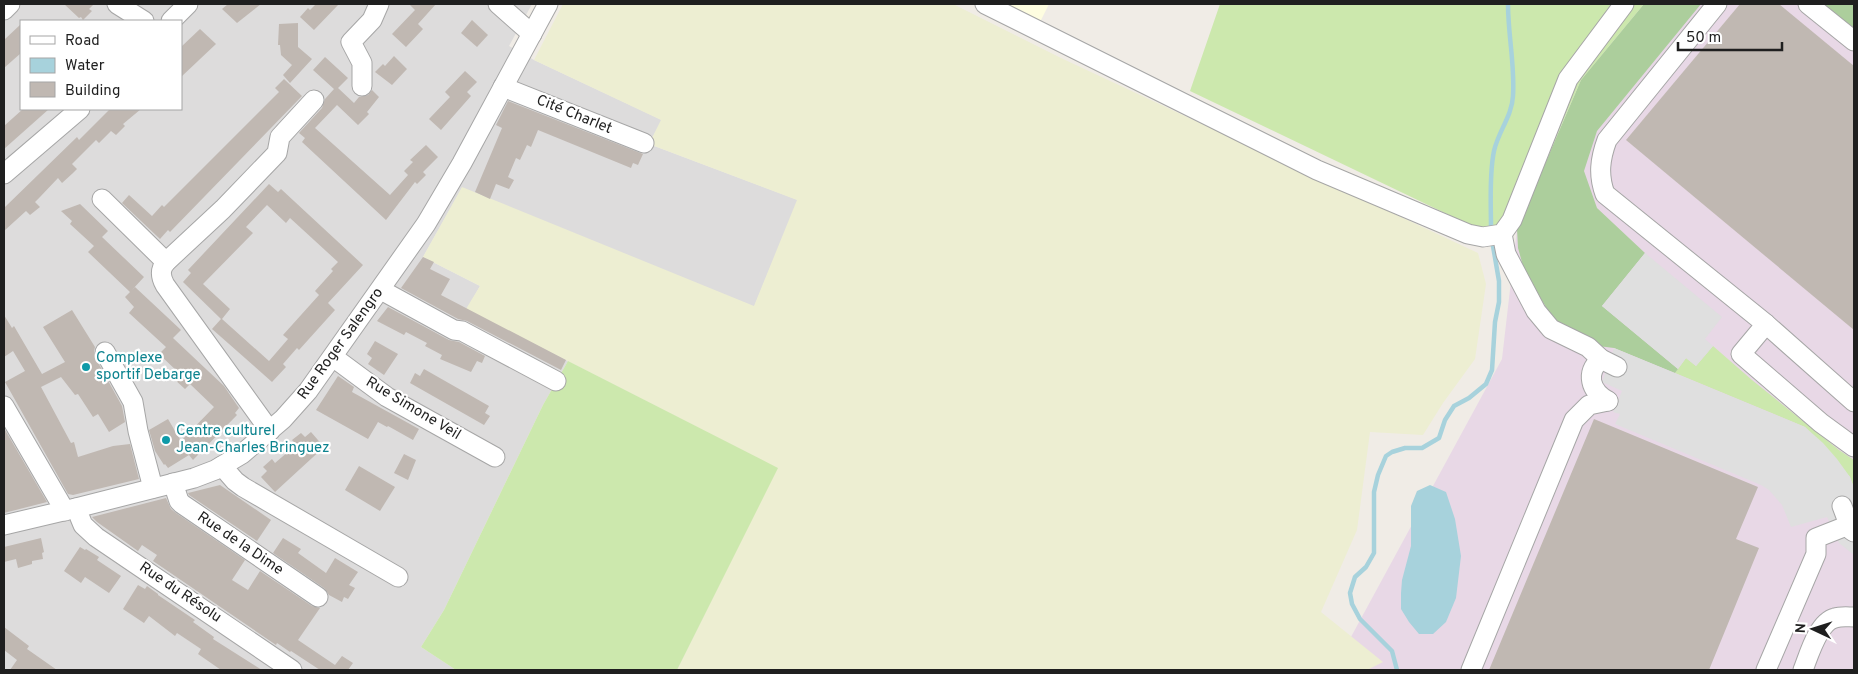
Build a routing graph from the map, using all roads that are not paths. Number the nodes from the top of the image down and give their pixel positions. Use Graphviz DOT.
graph roads {
  1 [pos="10,4"];
  2 [pos="117,4"];
  3 [pos="188,4"];
  4 [pos="378,4"];
  5 [pos="498,4"];
  6 [pos="548,4"];
  7 [pos="985,4"];
  8 [pos="1624,4"];
  9 [pos="1717,4"];
  10 [pos="1808,4"];
  11 [pos="4,10"];
  12 [pos="142,20"];
  13 [pos="172,20"];
  14 [pos="532,34"];
  15 [pos="1854,42"];
  16 [pos="362,86"];
  17 [pos="503,87"];
  18 [pos="314,100"];
  19 [pos="79,110"];
  20 [pos="644,143"];
  21 [pos="4,174"];
  22 [pos="102,199"];
  23 [pos="1494,236"];
  24 [pos="166,262"];
  25 [pos="381,290"];
  26 [pos="1766,324"];
  27 [pos="105,352"];
  28 [pos="333,356"];
  29 [pos="556,381"];
  30 [pos="1854,402"];
  31 [pos="4,406"];
  32 [pos="270,431"];
  33 [pos="1854,448"];
  34 [pos="494,457"];
  35 [pos="222,466"];
  36 [pos="173,483"];
  37 [pos="153,488"];
  38 [pos="1842,506"];
  39 [pos="70,510"];
  40 [pos="4,526"];
  41 [pos="1853,527"];
  42 [pos="398,577"];
  43 [pos="318,597"];
  44 [pos="1854,618"];
  45 [pos="292,670"];
  46 [pos="1471,670"];
  47 [pos="1766,670"];
  48 [pos="1803,670"];
  1 -- 11 [label="street"];
  2 -- 12 [label="street"];
  3 -- 13 [label="street"];
  4 -- 16 [label="street"];
  5 -- 14 [label="street"];
  6 -- 14 [label="street, Rue Roger Salengro"];
  7 -- 23 [label="street"];
  8 -- 23 [label="street"];
  9 -- 26 [label="street"];
  10 -- 15 [label="street"];
  14 -- 17 [label="street, Rue Roger Salengro"];
  17 -- 20 [label="street, Cité Charlet"];
  17 -- 25 [label="street, Rue Roger Salengro"];
  18 -- 24 [label="street"];
  19 -- 21 [label="street"];
  22 -- 24 [label="street"];
  23 -- 46 [label="street"];
  24 -- 32 [label="street"];
  25 -- 28 [label="street, Rue Roger Salengro"];
  25 -- 29 [label="street"];
  26 -- 30 [label="street"];
  26 -- 33 [label="street"];
  27 -- 37 [label="street"];
  28 -- 32 [label="street, Rue Roger Salengro"];
  28 -- 34 [label="street, Rue Simone Veil"];
  31 -- 39 [label="street, Rue du Résolu"];
  32 -- 35 [label="street, Rue Roger Salengro"];
  35 -- 36 [label="street, Rue Roger Salengro"];
  35 -- 42 [label="street"];
  36 -- 37 [label="street, Rue Roger Salengro"];
  36 -- 43 [label="street, Rue de la Dime"];
  37 -- 39 [label="street, Rue Roger Salengro"];
  38 -- 41 [label="street"];
  39 -- 40 [label="street, Rue Roger Salengro"];
  39 -- 45 [label="street, Rue du Résolu"];
  41 -- 47 [label="street"];
  44 -- 48 [label="street"];
}
